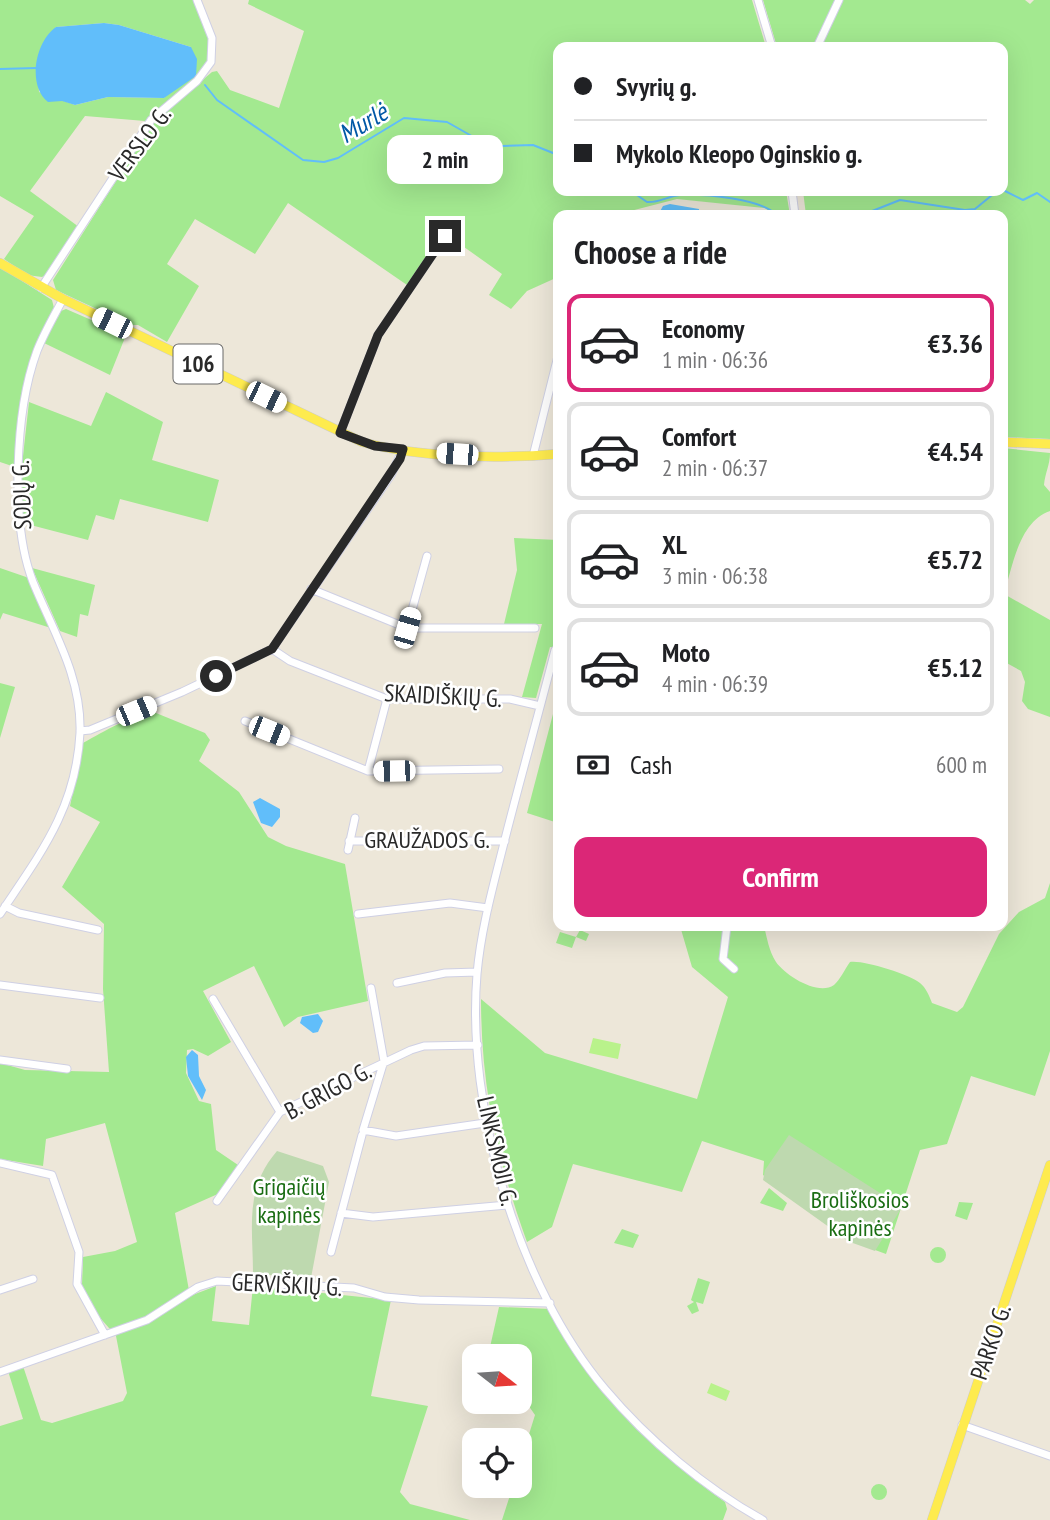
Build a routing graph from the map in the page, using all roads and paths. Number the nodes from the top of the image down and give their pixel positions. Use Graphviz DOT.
graph roads {
  1 [pos="197,0"];
  2 [pos="758,0"];
  3 [pos="839,0"];
  4 [pos="771,42"];
  5 [pos="819,42"];
  6 [pos="445,236"];
  7 [pos="0,263"];
  8 [pos="41,288"];
  9 [pos="63,299"];
  10 [pos="553,376"];
  11 [pos="340,433"];
  12 [pos="1008,442"];
  13 [pos="1050,444"];
  14 [pos="403,449"];
  15 [pos="553,454"];
  16 [pos="533,456"];
  17 [pos="427,556"];
  18 [pos="314,586"];
  19 [pos="407,628"];
  20 [pos="535,628"];
  21 [pos="272,649"];
  22 [pos="553,657"];
  23 [pos="387,699"];
  24 [pos="540,706"];
  25 [pos="244,721"];
  26 [pos="80,731"];
  27 [pos="499,769"];
  28 [pos="368,771"];
  29 [pos="355,818"];
  30 [pos="349,841"];
  31 [pos="505,841"];
  32 [pos="348,849"];
  33 [pos="5,906"];
  34 [pos="488,908"];
  35 [pos="358,914"];
  36 [pos="0,915"];
  37 [pos="98,930"];
  38 [pos="726,931"];
  39 [pos="734,969"];
  40 [pos="477,972"];
  41 [pos="397,983"];
  42 [pos="0,985"];
  43 [pos="371,988"];
  44 [pos="100,998"];
  45 [pos="214,999"];
  46 [pos="478,1045"];
  47 [pos="0,1060"];
  48 [pos="384,1061"];
  49 [pos="67,1069"];
  50 [pos="280,1112"];
  51 [pos="485,1123"];
  52 [pos="362,1133"];
  53 [pos="0,1163"];
  54 [pos="1050,1165"];
  55 [pos="217,1201"];
  56 [pos="508,1205"];
  57 [pos="341,1213"];
  58 [pos="331,1252"];
  59 [pos="33,1279"];
  60 [pos="0,1290"];
  61 [pos="550,1303"];
  62 [pos="105,1335"];
  63 [pos="0,1372"];
  64 [pos="962,1425"];
  65 [pos="1050,1456"];
  66 [pos="764,1520"];
  67 [pos="932,1520"];
  1 -- 8 [label="street, VERSLO G."];
  2 -- 4 [label="street"];
  3 -- 5 [label="street"];
  6 -- 11 [label="street"];
  7 -- 8 [label="main road, 106"];
  8 -- 9 [label="main road, 106"];
  9 -- 11 [label="main road, 106"];
  9 -- 26 [label="street, SODŲ G."];
  10 -- 16 [label="street"];
  11 -- 14 [label="main road, 106"];
  12 -- 13 [label="main road"];
  14 -- 16 [label="main road, 106"];
  14 -- 18 [label="street"];
  15 -- 16 [label="main road, 106"];
  17 -- 19 [label="street"];
  18 -- 19 [label="street"];
  18 -- 21 [label="street"];
  19 -- 20 [label="street"];
  21 -- 23 [label="street, SKAIDIŠKIŲ G."];
  21 -- 26 [label="street"];
  22 -- 24 [label="street, LINKSMOJI G."];
  23 -- 24 [label="street, SKAIDIŠKIŲ G."];
  23 -- 28 [label="street"];
  24 -- 31 [label="street, LINKSMOJI G."];
  25 -- 28 [label="street"];
  26 -- 33 [label="street, SODŲ G."];
  27 -- 28 [label="street"];
  29 -- 30 [label="street"];
  30 -- 31 [label="street, GRAUŽADOS G."];
  30 -- 32 [label="street"];
  31 -- 34 [label="street, LINKSMOJI G."];
  33 -- 36 [label="street, SODŲ G."];
  33 -- 37 [label="street"];
  34 -- 35 [label="street"];
  34 -- 40 [label="street, LINKSMOJI G."];
  38 -- 39 [label="street"];
  40 -- 41 [label="street"];
  40 -- 46 [label="street, LINKSMOJI G."];
  42 -- 44 [label="street"];
  43 -- 48 [label="street"];
  45 -- 50 [label="street"];
  46 -- 48 [label="street, B. GRIGO G."];
  46 -- 51 [label="street, LINKSMOJI G."];
  47 -- 49 [label="street"];
  48 -- 50 [label="street, B. GRIGO G."];
  48 -- 52 [label="street"];
  50 -- 55 [label="street, B. GRIGO G."];
  51 -- 52 [label="street"];
  51 -- 56 [label="street, LINKSMOJI G."];
  52 -- 57 [label="street"];
  53 -- 62 [label="street"];
  54 -- 64 [label="main road, PARKO G."];
  56 -- 57 [label="street"];
  56 -- 61 [label="street, LINKSMOJI G."];
  57 -- 58 [label="street"];
  59 -- 60 [label="street"];
  61 -- 62 [label="street, GERVIŠKIŲ G."];
  61 -- 66 [label="street, LINKSMOJI G."];
  62 -- 63 [label="street, GERVIŠKIŲ G."];
  64 -- 65 [label="street"];
  64 -- 67 [label="main road, PARKO G."];
}
